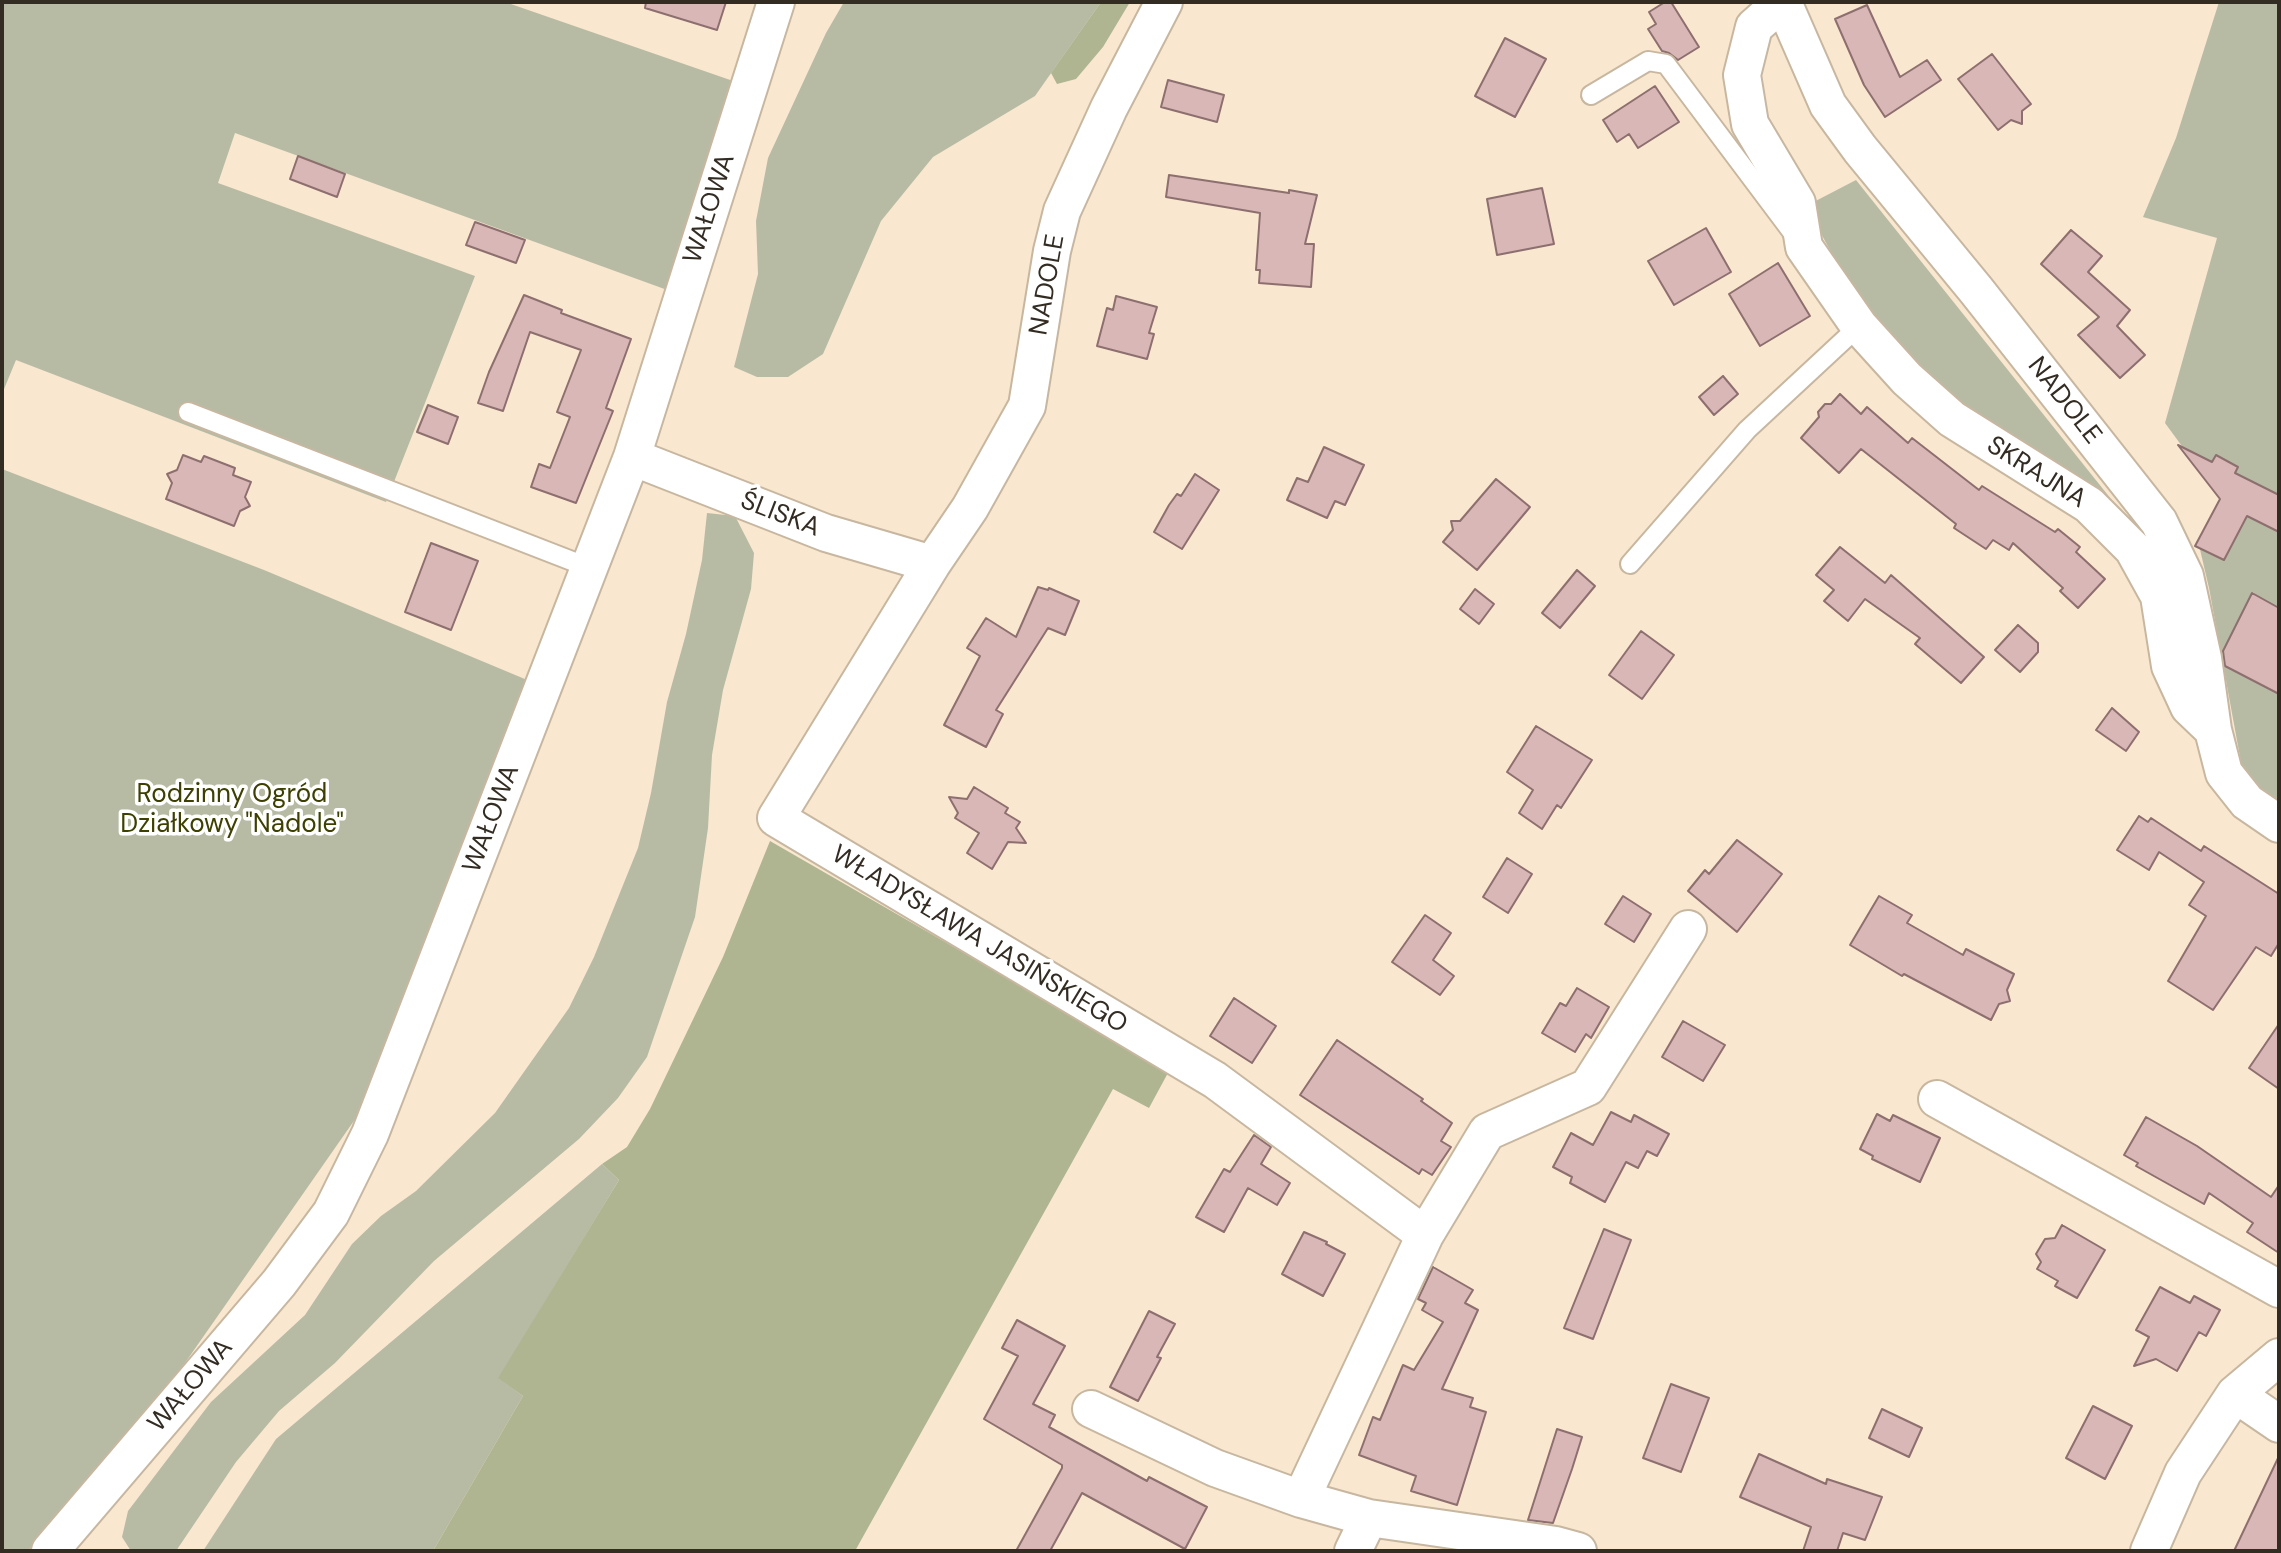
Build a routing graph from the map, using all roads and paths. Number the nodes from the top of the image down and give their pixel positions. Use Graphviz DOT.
graph roads {
  1 [pos="776,2"];
  2 [pos="1164,2"];
  3 [pos="1782,2"];
  4 [pos="1591,95"];
  5 [pos="1804,247"];
  6 [pos="1859,326"];
  7 [pos="188,412"];
  8 [pos="632,457"];
  9 [pos="932,564"];
  10 [pos="1630,564"];
  11 [pos="590,568"];
  12 [pos="2213,730"];
  13 [pos="2279,824"];
  14 [pos="1688,929"];
  15 [pos="1937,1099"];
  16 [pos="1425,1235"];
  17 [pos="2279,1289"];
  18 [pos="2279,1357"];
  19 [pos="2235,1394"];
  20 [pos="1091,1409"];
  21 [pos="2279,1424"];
  22 [pos="1301,1499"];
  23 [pos="1369,1518"];
  24 [pos="50,1551"];
  25 [pos="1353,1551"];
  26 [pos="1578,1551"];
  27 [pos="2149,1551"];
  1 -- 8 [label="street, WAŁOWA"];
  2 -- 9 [label="street, NADOLE"];
  3 -- 5 [label="street, SKRAJNA"];
  3 -- 12 [label="street, NADOLE"];
  4 -- 5 [label="lane, SKRAJNA"];
  5 -- 6 [label="street, SKRAJNA"];
  6 -- 10 [label="lane"];
  6 -- 12 [label="street, SKRAJNA"];
  7 -- 11 [label="lane"];
  8 -- 9 [label="street, ŚLISKA"];
  8 -- 11 [label="street, WAŁOWA"];
  9 -- 16 [label="street, WŁADYSŁAWA JASIŃSKIEGO"];
  11 -- 24 [label="street, WAŁOWA"];
  12 -- 13 [label="street, NADOLE"];
  14 -- 16 [label="street"];
  15 -- 17 [label="street"];
  16 -- 22 [label="street"];
  18 -- 19 [label="street"];
  19 -- 21 [label="street"];
  19 -- 27 [label="street"];
  20 -- 22 [label="street"];
  22 -- 23 [label="street"];
  23 -- 25 [label="street"];
  23 -- 26 [label="street"];
}
